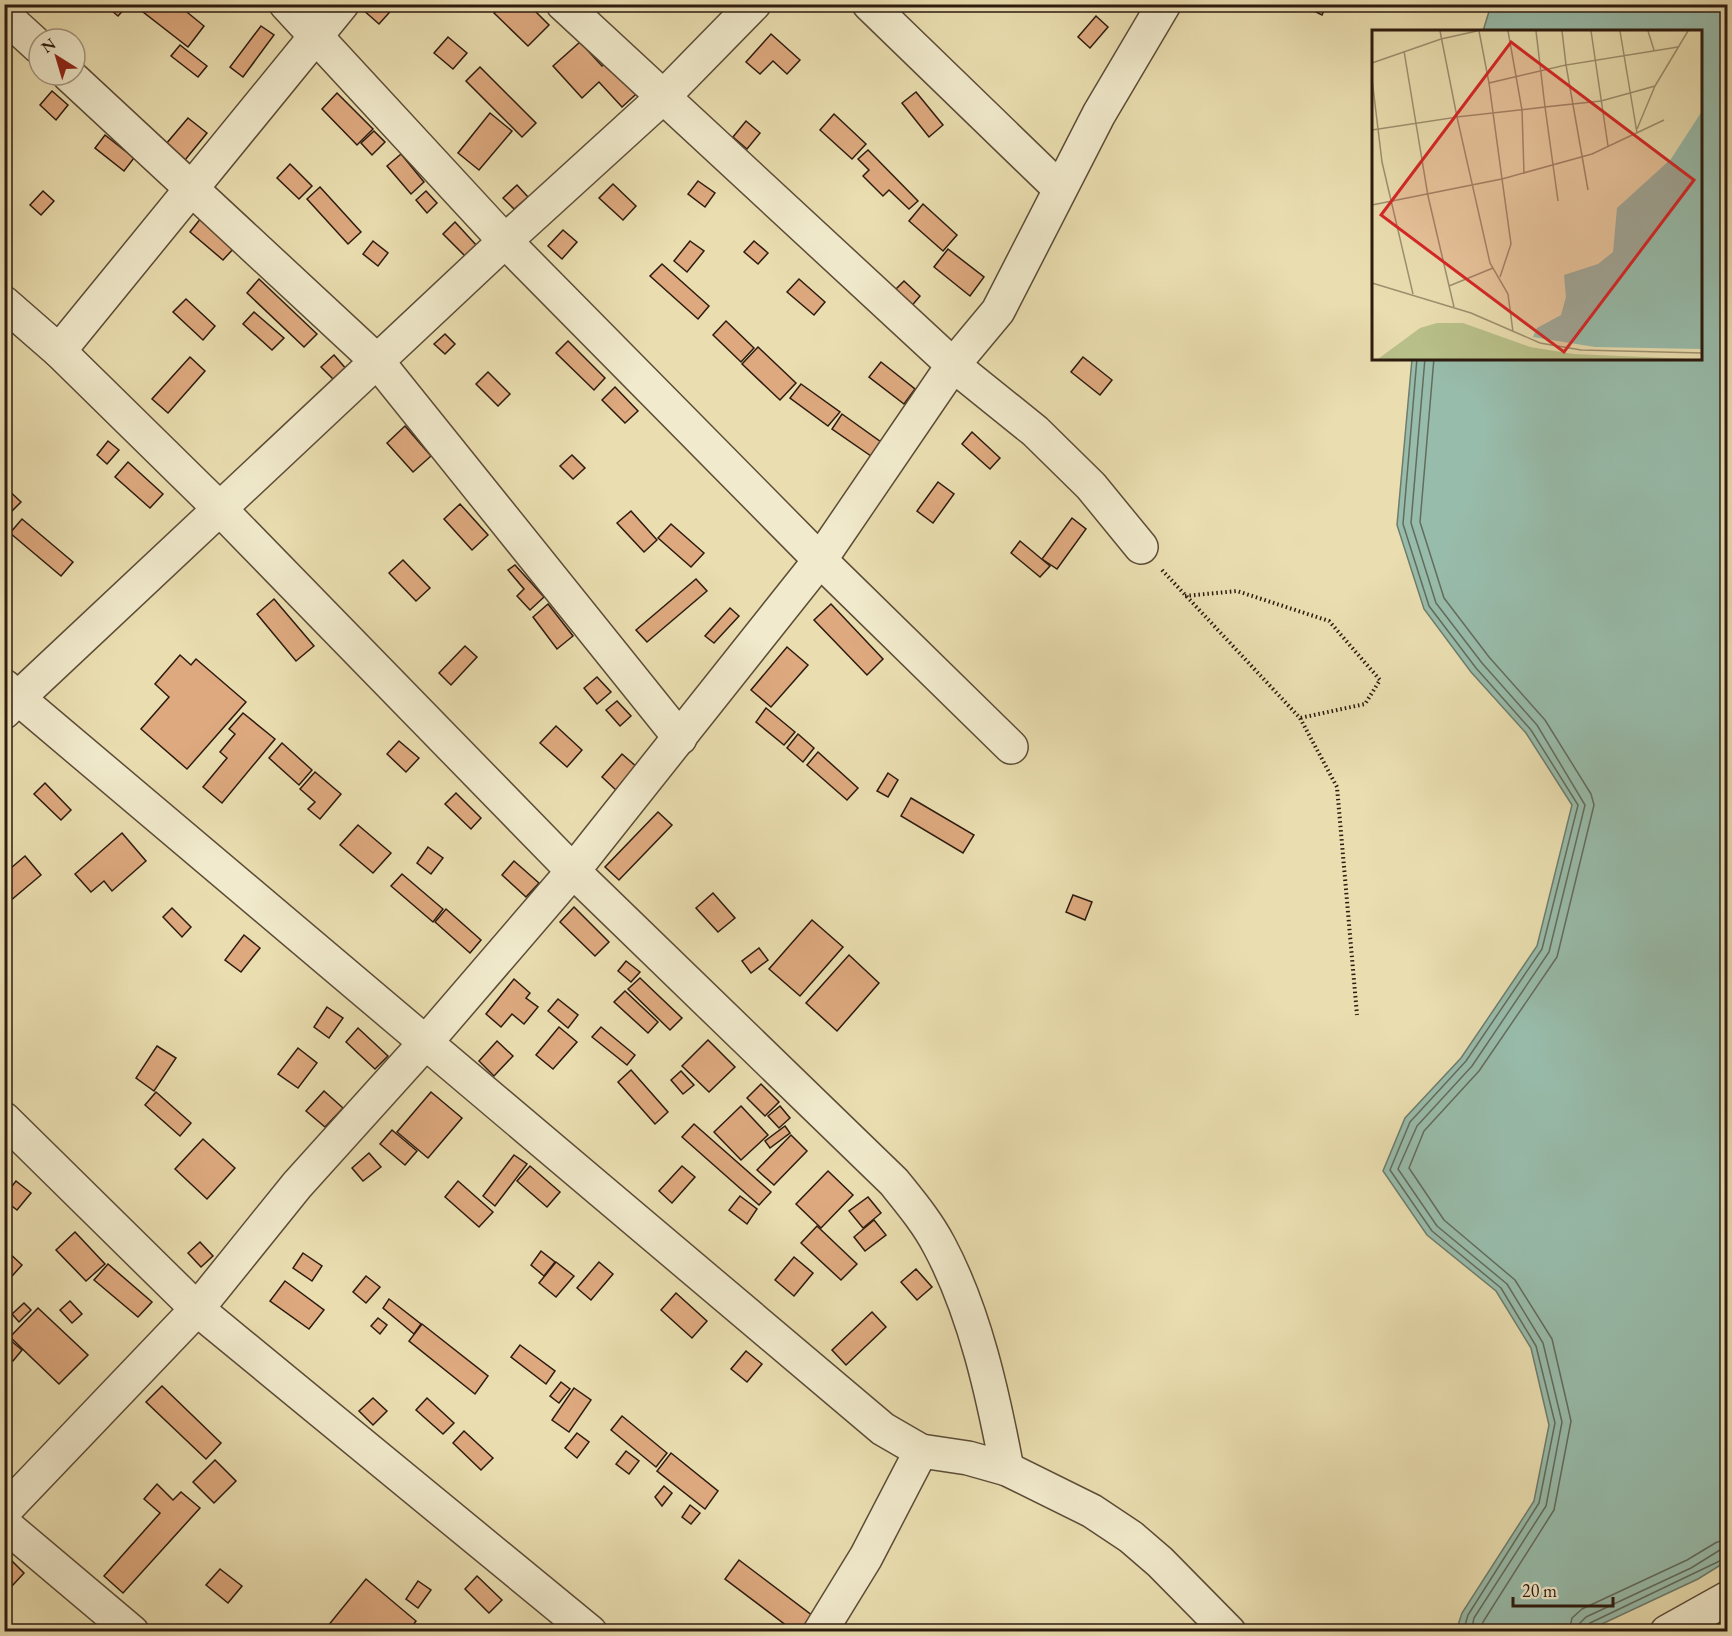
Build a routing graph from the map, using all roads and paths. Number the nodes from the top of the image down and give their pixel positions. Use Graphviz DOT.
graph roads {
  1 [pos="286,4"];
  2 [pos="342,4"];
  3 [pos="563,4"];
  4 [pos="754,4"];
  5 [pos="869,4"];
  6 [pos="1164,4"];
  7 [pos="4,15"];
  8 [pos="27,36"];
  9 [pos="315,37"];
  10 [pos="82,87"];
  11 [pos="662,98"];
  12 [pos="190,189"];
  13 [pos="1060,189"];
  14 [pos="505,241"];
  15 [pos="4,303"];
  16 [pos="59,351"];
  17 [pos="376,361"];
  18 [pos="953,365"];
  19 [pos="219,508"];
  20 [pos="1142,547"];
  21 [pos="820,560"];
  22 [pos="1184,597"];
  23 [pos="9,699"];
  24 [pos="1300,718"];
  25 [pos="681,738"];
  26 [pos="1011,747"];
  27 [pos="573,871"];
  28 [pos="1357,1015"];
  29 [pos="426,1042"];
  30 [pos="4,1119"];
  31 [pos="197,1308"];
  32 [pos="921,1451"];
  33 [pos="1007,1469"];
  34 [pos="4,1511"];
  35 [pos="4,1524"];
  36 [pos="1728,1598"];
  37 [pos="132,1632"];
  38 [pos="590,1632"];
  39 [pos="820,1632"];
  40 [pos="1229,1632"];
  41 [pos="1667,1632"];
  1 -- 9 [label="street"];
  2 -- 9 [label="street"];
  3 -- 11 [label="street"];
  4 -- 11 [label="street"];
  5 -- 13 [label="street"];
  6 -- 13 [label="street"];
  7 -- 8 [label="street"];
  9 -- 12 [label="street"];
  9 -- 14 [label="street"];
  10 -- 12 [label="street"];
  11 -- 14 [label="street"];
  11 -- 18 [label="street"];
  12 -- 16 [label="street"];
  12 -- 17 [label="street"];
  13 -- 18 [label="street"];
  14 -- 17 [label="street"];
  14 -- 21 [label="street"];
  15 -- 16 [label="street"];
  16 -- 19 [label="street"];
  17 -- 19 [label="street"];
  17 -- 25 [label="street"];
  18 -- 20 [label="street"];
  18 -- 21 [label="street"];
  19 -- 23 [label="street"];
  19 -- 27 [label="street"];
  20 -- 22 [label="path"];
  21 -- 25 [label="street"];
  21 -- 26 [label="street"];
  22 -- 24 [label="path"];
  22 -- 24 [label="path"];
  23 -- 29 [label="street"];
  24 -- 28 [label="path"];
  25 -- 27 [label="street"];
  27 -- 29 [label="street"];
  27 -- 33 [label="street"];
  29 -- 31 [label="street"];
  29 -- 32 [label="street"];
  30 -- 31 [label="street"];
  31 -- 34 [label="street"];
  31 -- 38 [label="street"];
  32 -- 33 [label="street"];
  32 -- 39 [label="street"];
  33 -- 40 [label="street"];
  35 -- 37 [label="street"];
  36 -- 41 [label="street"];
}
